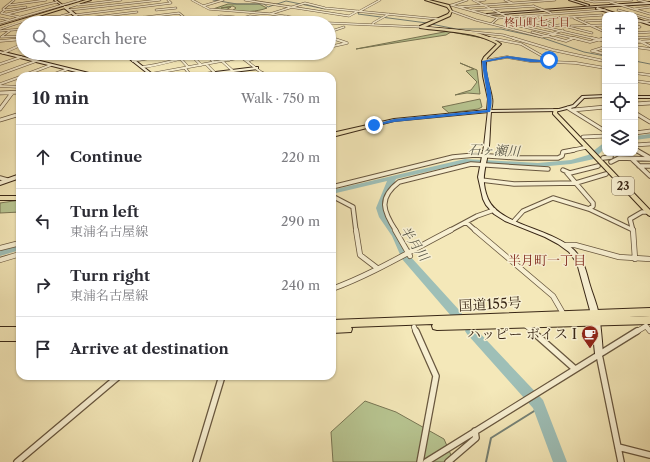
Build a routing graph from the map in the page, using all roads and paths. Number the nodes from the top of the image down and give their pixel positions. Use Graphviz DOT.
graph roads {
  1 [pos="15,0"];
  2 [pos="24,0"];
  3 [pos="46,0"];
  4 [pos="80,0"];
  5 [pos="86,0"];
  6 [pos="89,0"];
  7 [pos="94,0"];
  8 [pos="121,0"];
  9 [pos="126,0"];
  10 [pos="148,0"];
  11 [pos="152,0"];
  12 [pos="160,0"];
  13 [pos="168,0"];
  14 [pos="192,0"];
  15 [pos="245,0"];
  16 [pos="307,0"];
  17 [pos="380,0"];
  18 [pos="426,0"];
  19 [pos="468,0"];
  20 [pos="473,0"];
  21 [pos="485,0"];
  22 [pos="505,0"];
  23 [pos="519,0"];
  24 [pos="530,0"];
  25 [pos="555,0"];
  26 [pos="570,0"];
  27 [pos="585,0"];
  28 [pos="598,0"];
  29 [pos="624,0"];
  30 [pos="632,0"];
  31 [pos="638,0"];
  32 [pos="38,1"];
  33 [pos="57,1"];
  34 [pos="221,1"];
  35 [pos="476,1"];
  36 [pos="608,1"];
  37 [pos="29,2"];
  38 [pos="144,2"];
  39 [pos="534,2"];
  40 [pos="594,2"];
  41 [pos="604,2"];
  42 [pos="25,3"];
  43 [pos="303,3"];
  44 [pos="525,3"];
  45 [pos="650,3"];
  46 [pos="18,4"];
  47 [pos="130,4"];
  48 [pos="512,4"];
  49 [pos="582,4"];
  50 [pos="10,5"];
  51 [pos="42,5"];
  52 [pos="46,5"];
  53 [pos="78,5"];
  54 [pos="484,5"];
  55 [pos="619,5"];
  56 [pos="203,6"];
  57 [pos="449,6"];
  58 [pos="534,6"];
  59 [pos="30,7"];
  60 [pos="64,7"];
  61 [pos="291,7"];
  62 [pos="458,7"];
  63 [pos="593,7"];
  64 [pos="650,7"];
  65 [pos="17,8"];
  66 [pos="133,8"];
  67 [pos="160,8"];
  68 [pos="176,8"];
  69 [pos="492,9"];
  70 [pos="631,9"];
  71 [pos="0,10"];
  72 [pos="4,10"];
  73 [pos="69,10"];
  74 [pos="472,10"];
  75 [pos="544,10"];
  76 [pos="605,10"];
  77 [pos="222,11"];
  78 [pos="230,11"];
  79 [pos="358,11"];
  80 [pos="451,11"];
  81 [pos="591,11"];
  82 [pos="137,12"];
  83 [pos="248,12"];
  84 [pos="611,12"];
  85 [pos="215,13"];
  86 [pos="227,13"];
  87 [pos="500,13"];
  88 [pos="562,13"];
  89 [pos="650,13"];
  90 [pos="7,14"];
  91 [pos="74,14"];
  92 [pos="168,14"];
  93 [pos="271,14"];
  94 [pos="389,14"];
  95 [pos="488,14"];
  96 [pos="553,14"];
  97 [pos="161,15"];
  98 [pos="602,15"];
  99 [pos="16,16"];
  100 [pos="24,16"];
  101 [pos="33,16"];
  102 [pos="34,16"];
  103 [pos="55,16"];
  104 [pos="107,16"];
  105 [pos="142,16"];
  106 [pos="156,16"];
  107 [pos="182,16"];
  108 [pos="220,16"];
  109 [pos="268,16"];
  110 [pos="286,16"];
  111 [pos="531,16"];
  112 [pos="508,17"];
  113 [pos="572,17"];
  114 [pos="0,18"];
  115 [pos="16,18"];
  116 [pos="498,18"];
  117 [pos="438,19"];
  118 [pos="10,20"];
  119 [pos="514,20"];
  120 [pos="602,20"];
  121 [pos="650,20"];
  122 [pos="16,21"];
  123 [pos="16,21"];
  124 [pos="542,21"];
  125 [pos="583,21"];
  126 [pos="642,22"];
  127 [pos="638,23"];
  128 [pos="14,24"];
  129 [pos="336,24"];
  130 [pos="491,24"];
  131 [pos="511,24"];
  132 [pos="650,24"];
  133 [pos="373,25"];
  134 [pos="555,25"];
  135 [pos="562,25"];
  136 [pos="602,25"];
  137 [pos="0,26"];
  138 [pos="360,26"];
  139 [pos="594,26"];
  140 [pos="7,27"];
  141 [pos="422,27"];
  142 [pos="547,27"];
  143 [pos="16,28"];
  144 [pos="16,29"];
  145 [pos="336,29"];
  146 [pos="11,30"];
  147 [pos="16,30"];
  148 [pos="563,30"];
  149 [pos="602,30"];
  150 [pos="650,32"];
  151 [pos="9,33"];
  152 [pos="555,33"];
  153 [pos="592,33"];
  154 [pos="638,33"];
  155 [pos="547,35"];
  156 [pos="16,36"];
  157 [pos="584,36"];
  158 [pos="481,37"];
  159 [pos="650,37"];
  160 [pos="574,38"];
  161 [pos="638,38"];
  162 [pos="16,40"];
  163 [pos="337,40"];
  164 [pos="600,40"];
  165 [pos="638,40"];
  166 [pos="0,41"];
  167 [pos="650,41"];
  168 [pos="641,42"];
  169 [pos="336,45"];
  170 [pos="16,47"];
  171 [pos="638,47"];
  172 [pos="650,47"];
  173 [pos="602,48"];
  174 [pos="602,53"];
  175 [pos="2,54"];
  176 [pos="16,56"];
  177 [pos="16,59"];
  178 [pos="32,60"];
  179 [pos="138,60"];
  180 [pos="171,60"];
  181 [pos="180,60"];
  182 [pos="196,60"];
  183 [pos="229,60"];
  184 [pos="248,60"];
  185 [pos="36,61"];
  186 [pos="133,61"];
  187 [pos="222,61"];
  188 [pos="484,61"];
  189 [pos="538,61"];
  190 [pos="602,61"];
  191 [pos="214,62"];
  192 [pos="556,62"];
  193 [pos="0,64"];
  194 [pos="206,64"];
  195 [pos="51,65"];
  196 [pos="201,65"];
  197 [pos="162,66"];
  198 [pos="148,67"];
  199 [pos="186,67"];
  200 [pos="535,67"];
  201 [pos="602,67"];
  202 [pos="142,68"];
  203 [pos="257,68"];
  204 [pos="550,68"];
  205 [pos="68,69"];
  206 [pos="178,69"];
  207 [pos="166,71"];
  208 [pos="233,71"];
  209 [pos="33,72"];
  210 [pos="60,72"];
  211 [pos="81,72"];
  212 [pos="149,72"];
  213 [pos="151,72"];
  214 [pos="161,72"];
  215 [pos="189,72"];
  216 [pos="214,72"];
  217 [pos="224,72"];
  218 [pos="261,72"];
  219 [pos="638,73"];
  220 [pos="0,74"];
  221 [pos="650,74"];
  222 [pos="16,79"];
  223 [pos="638,81"];
  224 [pos="650,83"];
  225 [pos="0,85"];
  226 [pos="16,87"];
  227 [pos="16,92"];
  228 [pos="1,93"];
  229 [pos="12,93"];
  230 [pos="602,95"];
  231 [pos="638,97"];
  232 [pos="650,97"];
  233 [pos="650,103"];
  234 [pos="638,104"];
  235 [pos="602,107"];
  236 [pos="0,109"];
  237 [pos="570,109"];
  238 [pos="556,110"];
  239 [pos="489,112"];
  240 [pos="16,115"];
  241 [pos="638,115"];
  242 [pos="0,120"];
  243 [pos="650,122"];
  244 [pos="602,129"];
  245 [pos="650,131"];
  246 [pos="638,132"];
  247 [pos="336,134"];
  248 [pos="602,136"];
  249 [pos="583,137"];
  250 [pos="650,144"];
  251 [pos="638,146"];
  252 [pos="588,147"];
  253 [pos="638,151"];
  254 [pos="610,156"];
  255 [pos="632,158"];
  256 [pos="650,158"];
  257 [pos="484,161"];
  258 [pos="600,161"];
  259 [pos="611,162"];
  260 [pos="639,166"];
  261 [pos="650,166"];
  262 [pos="575,168"];
  263 [pos="548,169"];
  264 [pos="563,170"];
  265 [pos="567,172"];
  266 [pos="606,174"];
  267 [pos="650,176"];
  268 [pos="16,177"];
  269 [pos="0,178"];
  270 [pos="7,180"];
  271 [pos="481,180"];
  272 [pos="0,183"];
  273 [pos="576,183"];
  274 [pos="336,186"];
  275 [pos="0,198"];
  276 [pos="16,198"];
  277 [pos="336,198"];
  278 [pos="589,209"];
  279 [pos="649,209"];
  280 [pos="494,210"];
  281 [pos="514,221"];
  282 [pos="466,222"];
  283 [pos="633,230"];
  284 [pos="16,244"];
  285 [pos="565,245"];
  286 [pos="0,248"];
  287 [pos="406,254"];
  288 [pos="16,255"];
  289 [pos="635,259"];
  290 [pos="650,259"];
  291 [pos="1,260"];
  292 [pos="377,268"];
  293 [pos="336,288"];
  294 [pos="650,312"];
  295 [pos="564,315"];
  296 [pos="595,318"];
  297 [pos="650,320"];
  298 [pos="336,324"];
  299 [pos="523,324"];
  300 [pos="414,327"];
  301 [pos="336,329"];
  302 [pos="0,331"];
  303 [pos="16,331"];
  304 [pos="650,331"];
  305 [pos="16,336"];
  306 [pos="0,337"];
  307 [pos="599,354"];
  308 [pos="576,368"];
  309 [pos="114,380"];
  310 [pos="221,380"];
  311 [pos="475,431"];
  312 [pos="618,447"];
  313 [pos="650,455"];
  314 [pos="17,462"];
  315 [pos="196,462"];
  316 [pos="420,462"];
  317 [pos="426,462"];
  318 [pos="448,462"];
  319 [pos="621,462"];
  1 -- 50 [label="street"];
  2 -- 42 [label="street"];
  3 -- 32 [label="street"];
  4 -- 33 [label="street"];
  4 -- 60 [label="street"];
  5 -- 101 [label="highway"];
  6 -- 102 [label="highway"];
  7 -- 53 [label="street"];
  8 -- 53 [label="street"];
  9 -- 47 [label="street"];
  10 -- 38 [label="street"];
  11 -- 12 [label="street"];
  11 -- 38 [label="street"];
  13 -- 67 [label="street"];
  14 -- 56 [label="street"];
  15 -- 61 [label="street"];
  16 -- 43 [label="street"];
  17 -- 79 [label="street"];
  18 -- 57 [label="main road"];
  19 -- 57 [label="street"];
  20 -- 35 [label="street"];
  21 -- 35 [label="street"];
  22 -- 48 [label="street"];
  23 -- 44 [label="street"];
  24 -- 39 [label="street"];
  25 -- 39 [label="street"];
  26 -- 49 [label="street"];
  27 -- 40 [label="street"];
  28 -- 41 [label="street"];
  29 -- 30 [label="street"];
  29 -- 36 [label="street"];
  31 -- 45 [label="street"];
  32 -- 37 [label="street"];
  32 -- 51 [label="street"];
  33 -- 52 [label="street"];
  33 -- 60 [label="street"];
  34 -- 56 [label="street"];
  35 -- 54 [label="street"];
  36 -- 41 [label="street"];
  36 -- 55 [label="street"];
  37 -- 42 [label="street"];
  37 -- 59 [label="street"];
  38 -- 47 [label="street"];
  39 -- 44 [label="street"];
  40 -- 41 [label="street"];
  40 -- 49 [label="street"];
  42 -- 46 [label="street"];
  43 -- 61 [label="street"];
  43 -- 79 [label="street"];
  44 -- 48 [label="street"];
  44 -- 58 [label="street"];
  45 -- 55 [label="street"];
  46 -- 50 [label="street"];
  46 -- 65 [label="street"];
  47 -- 66 [label="street"];
  47 -- 73 [label="street"];
  48 -- 54 [label="street"];
  49 -- 63 [label="street"];
  50 -- 72 [label="street"];
  51 -- 52 [label="street"];
  51 -- 59 [label="street"];
  52 -- 90 [label="street"];
  53 -- 60 [label="street"];
  54 -- 62 [label="street"];
  54 -- 69 [label="street"];
  55 -- 63 [label="street"];
  55 -- 70 [label="street"];
  56 -- 77 [label="street"];
  57 -- 62 [label="street"];
  57 -- 80 [label="main road"];
  58 -- 69 [label="street"];
  58 -- 75 [label="street"];
  59 -- 65 [label="street"];
  60 -- 73 [label="street"];
  60 -- 100 [label="street"];
  61 -- 79 [label="street"];
  61 -- 93 [label="street"];
  62 -- 74 [label="street"];
  63 -- 75 [label="street"];
  63 -- 76 [label="street"];
  64 -- 70 [label="street"];
  65 -- 72 [label="street"];
  66 -- 67 [label="street"];
  66 -- 82 [label="street"];
  66 -- 91 [label="street"];
  67 -- 68 [label="street"];
  67 -- 97 [label="street"];
  69 -- 74 [label="street"];
  69 -- 87 [label="street"];
  70 -- 89 [label="street"];
  70 -- 121 [label="street"];
  71 -- 72 [label="street"];
  72 -- 90 [label="street"];
  73 -- 91 [label="street"];
  74 -- 95 [label="street"];
  75 -- 87 [label="street"];
  75 -- 96 [label="street"];
  76 -- 81 [label="street"];
  76 -- 84 [label="street"];
  77 -- 78 [label="street"];
  77 -- 85 [label="street"];
  78 -- 83 [label="street"];
  78 -- 86 [label="street"];
  79 -- 94 [label="street"];
  80 -- 117 [label="main road"];
  80 -- 130 [label="street"];
  81 -- 88 [label="street"];
  81 -- 98 [label="street"];
  82 -- 104 [label="street"];
  82 -- 105 [label="street"];
  83 -- 86 [label="street"];
  83 -- 93 [label="street"];
  86 -- 108 [label="street"];
  87 -- 95 [label="street"];
  87 -- 112 [label="street"];
  88 -- 96 [label="street"];
  88 -- 113 [label="street"];
  90 -- 99 [label="street"];
  91 -- 103 [label="street"];
  92 -- 97 [label="street"];
  92 -- 107 [label="street"];
  93 -- 109 [label="street"];
  93 -- 110 [label="street"];
  94 -- 117 [label="street"];
  94 -- 133 [label="street"];
  95 -- 116 [label="street"];
  96 -- 111 [label="street"];
  97 -- 106 [label="street"];
  98 -- 113 [label="street"];
  111 -- 112 [label="street"];
  111 -- 124 [label="street"];
  112 -- 116 [label="street"];
  112 -- 119 [label="street"];
  113 -- 124 [label="street"];
  113 -- 125 [label="street"];
  114 -- 118 [label="street"];
  115 -- 118 [label="street"];
  116 -- 130 [label="street"];
  117 -- 141 [label="main road"];
  118 -- 137 [label="street"];
  119 -- 131 [label="street"];
  119 -- 142 [label="street"];
  120 -- 125 [label="street"];
  121 -- 126 [label="street"];
  122 -- 137 [label="highway"];
  123 -- 137 [label="highway"];
  124 -- 134 [label="street"];
  125 -- 139 [label="street"];
  126 -- 127 [label="street"];
  126 -- 132 [label="street"];
  128 -- 140 [label="street"];
  129 -- 138 [label="street"];
  130 -- 155 [label="street"];
  131 -- 152 [label="street"];
  131 -- 155 [label="street"];
  133 -- 138 [label="street"];
  133 -- 141 [label="street"];
  134 -- 135 [label="street"];
  134 -- 142 [label="street"];
  135 -- 139 [label="street"];
  135 -- 153 [label="street"];
  136 -- 139 [label="street"];
  137 -- 140 [label="street"];
  137 -- 146 [label="street"];
  138 -- 145 [label="street"];
  139 -- 149 [label="street"];
  140 -- 143 [label="street"];
  141 -- 158 [label="main road"];
  141 -- 190 [label="street"];
  142 -- 148 [label="street"];
  144 -- 146 [label="street"];
  146 -- 151 [label="street"];
  147 -- 151 [label="street"];
  148 -- 152 [label="street"];
  148 -- 157 [label="street"];
  149 -- 153 [label="street"];
  150 -- 154 [label="street"];
  151 -- 156 [label="street"];
  152 -- 155 [label="street"];
  152 -- 160 [label="street"];
  153 -- 157 [label="street"];
  155 -- 160 [label="street"];
  157 -- 164 [label="street"];
  158 -- 188 [label="main road"];
  158 -- 192 [label="street"];
  159 -- 161 [label="street"];
  160 -- 164 [label="street"];
  162 -- 166 [label="street"];
  163 -- 169 [label="street"];
  165 -- 168 [label="street"];
  167 -- 168 [label="street"];
  168 -- 172 [label="street"];
  170 -- 175 [label="street"];
  171 -- 172 [label="street"];
  173 -- 174 [label="street"];
  175 -- 176 [label="street"];
  177 -- 193 [label="street"];
  178 -- 185 [label="street"];
  179 -- 186 [label="street"];
  180 -- 197 [label="street"];
  180 -- 206 [label="street"];
  181 -- 199 [label="street"];
  182 -- 196 [label="street"];
  183 -- 187 [label="street"];
  184 -- 203 [label="street"];
  185 -- 195 [label="street"];
  185 -- 220 [label="street"];
  186 -- 202 [label="street"];
  187 -- 191 [label="street"];
  187 -- 208 [label="street"];
  188 -- 189 [label="street"];
  188 -- 239 [label="main road"];
  189 -- 192 [label="street"];
  189 -- 200 [label="street"];
  191 -- 194 [label="street"];
  192 -- 201 [label="street"];
  192 -- 204 [label="street"];
  194 -- 196 [label="street"];
  194 -- 216 [label="street"];
  195 -- 205 [label="street"];
  195 -- 209 [label="street"];
  196 -- 199 [label="street"];
  197 -- 198 [label="street"];
  197 -- 207 [label="street"];
  198 -- 202 [label="street"];
  198 -- 213 [label="street"];
  199 -- 206 [label="street"];
  199 -- 215 [label="street"];
  202 -- 212 [label="street"];
  203 -- 208 [label="street"];
  203 -- 218 [label="street"];
  205 -- 210 [label="street"];
  205 -- 211 [label="street"];
  206 -- 207 [label="street"];
  207 -- 214 [label="street"];
  208 -- 217 [label="street"];
  219 -- 221 [label="street"];
  222 -- 225 [label="street"];
  223 -- 224 [label="street"];
  225 -- 226 [label="street"];
  227 -- 229 [label="street"];
  228 -- 229 [label="street"];
  229 -- 236 [label="street"];
  230 -- 237 [label="street"];
  231 -- 232 [label="street"];
  233 -- 234 [label="street"];
  235 -- 237 [label="street"];
  237 -- 238 [label="street"];
  237 -- 244 [label="street"];
  238 -- 239 [label="street"];
  238 -- 249 [label="main road, 23"];
  238 -- 252 [label="main road, 23"];
  239 -- 247 [label="main road"];
  239 -- 257 [label="street"];
  240 -- 242 [label="street"];
  241 -- 243 [label="street"];
  245 -- 246 [label="street"];
  248 -- 249 [label="street"];
  249 -- 252 [label="main road, 23"];
  250 -- 251 [label="street"];
  252 -- 257 [label="street"];
  252 -- 258 [label="main road, 23"];
  253 -- 256 [label="street"];
  254 -- 258 [label="street"];
  255 -- 256 [label="street"];
  255 -- 259 [label="street"];
  255 -- 260 [label="street"];
  257 -- 263 [label="street"];
  257 -- 271 [label="street"];
  257 -- 274 [label="street"];
  257 -- 287 [label="street"];
  258 -- 262 [label="street"];
  258 -- 265 [label="street"];
  258 -- 279 [label="main road, 23"];
  260 -- 261 [label="street"];
  260 -- 267 [label="street"];
  264 -- 265 [label="street"];
  265 -- 273 [label="street"];
  266 -- 273 [label="street"];
  268 -- 270 [label="street"];
  269 -- 270 [label="street"];
  270 -- 272 [label="street"];
  271 -- 273 [label="street"];
  271 -- 280 [label="street"];
  273 -- 278 [label="street"];
  275 -- 276 [label="main road"];
  277 -- 292 [label="street"];
  278 -- 281 [label="street"];
  278 -- 283 [label="street"];
  279 -- 283 [label="street"];
  280 -- 281 [label="street"];
  280 -- 282 [label="street"];
  281 -- 285 [label="street"];
  282 -- 287 [label="street"];
  282 -- 295 [label="street"];
  283 -- 289 [label="street"];
  284 -- 286 [label="street"];
  285 -- 289 [label="street"];
  285 -- 296 [label="street"];
  287 -- 292 [label="street"];
  288 -- 291 [label="street"];
  289 -- 290 [label="street"];
  292 -- 293 [label="street"];
  294 -- 296 [label="highway, 国道155号"];
  295 -- 296 [label="highway, 国道155号"];
  295 -- 298 [label="highway, 国道155号"];
  296 -- 297 [label="highway, 国道155号"];
  296 -- 299 [label="highway, 国道155号"];
  296 -- 307 [label="street"];
  299 -- 300 [label="highway, 国道155号"];
  299 -- 308 [label="street"];
  300 -- 301 [label="highway, 国道155号"];
  300 -- 316 [label="street"];
  302 -- 303 [label="highway"];
  304 -- 307 [label="street"];
  305 -- 306 [label="highway"];
  307 -- 308 [label="street"];
  307 -- 312 [label="street"];
  308 -- 311 [label="street"];
  309 -- 314 [label="street"];
  310 -- 315 [label="street"];
  311 -- 317 [label="street"];
  311 -- 318 [label="street"];
  312 -- 313 [label="street"];
  312 -- 319 [label="street"];
}
